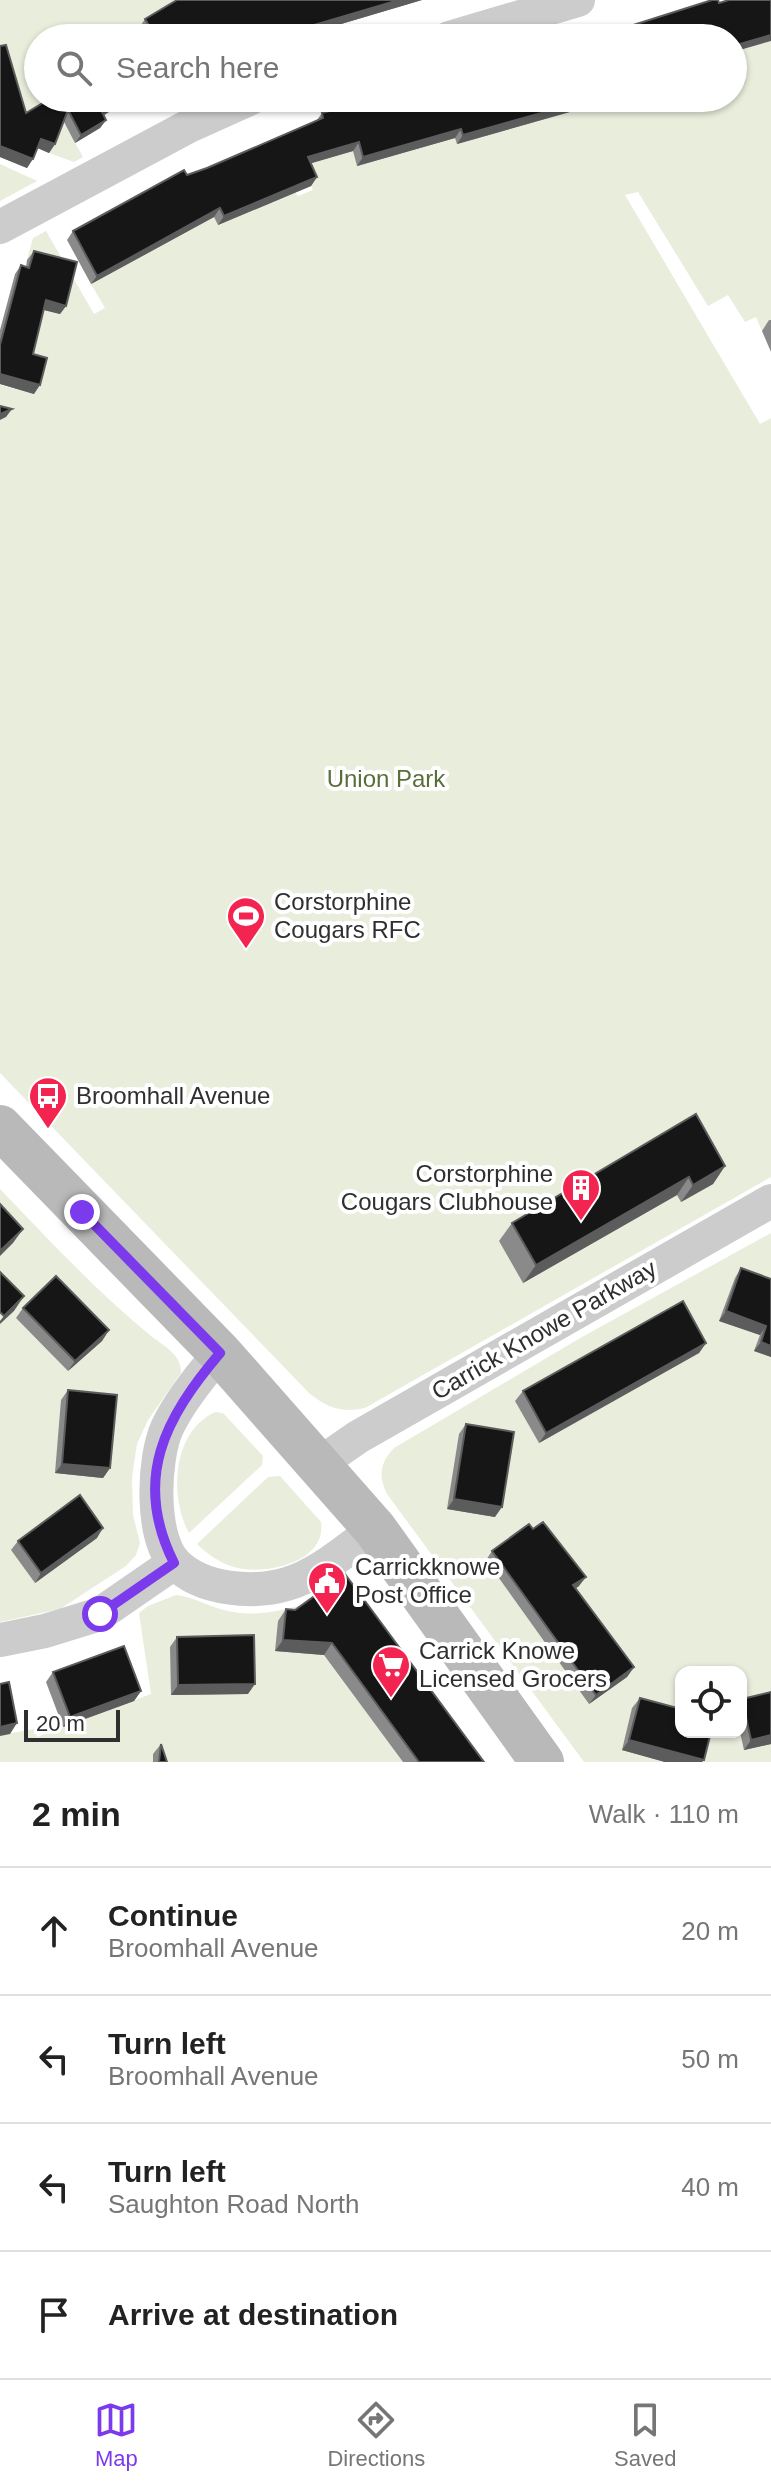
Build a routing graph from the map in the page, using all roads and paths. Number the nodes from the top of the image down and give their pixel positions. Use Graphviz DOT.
graph roads {
  1 [pos="578,0"];
  2 [pos="497,24"];
  3 [pos="220,112"];
  4 [pos="0,227"];
  5 [pos="0,1127"];
  6 [pos="771,1201"];
  7 [pos="220,1353"];
  8 [pos="319,1464"];
  9 [pos="375,1529"];
  10 [pos="174,1563"];
  11 [pos="0,1640"];
  12 [pos="542,1762"];
  1 -- 2 [label="street"];
  3 -- 4 [label="street"];
  5 -- 7 [label="street"];
  6 -- 8 [label="street, Carrick Knowe Parkway"];
  7 -- 8 [label="street"];
  7 -- 10 [label="street"];
  8 -- 9 [label="street"];
  9 -- 10 [label="street"];
  9 -- 12 [label="street"];
  10 -- 11 [label="street"];
}
